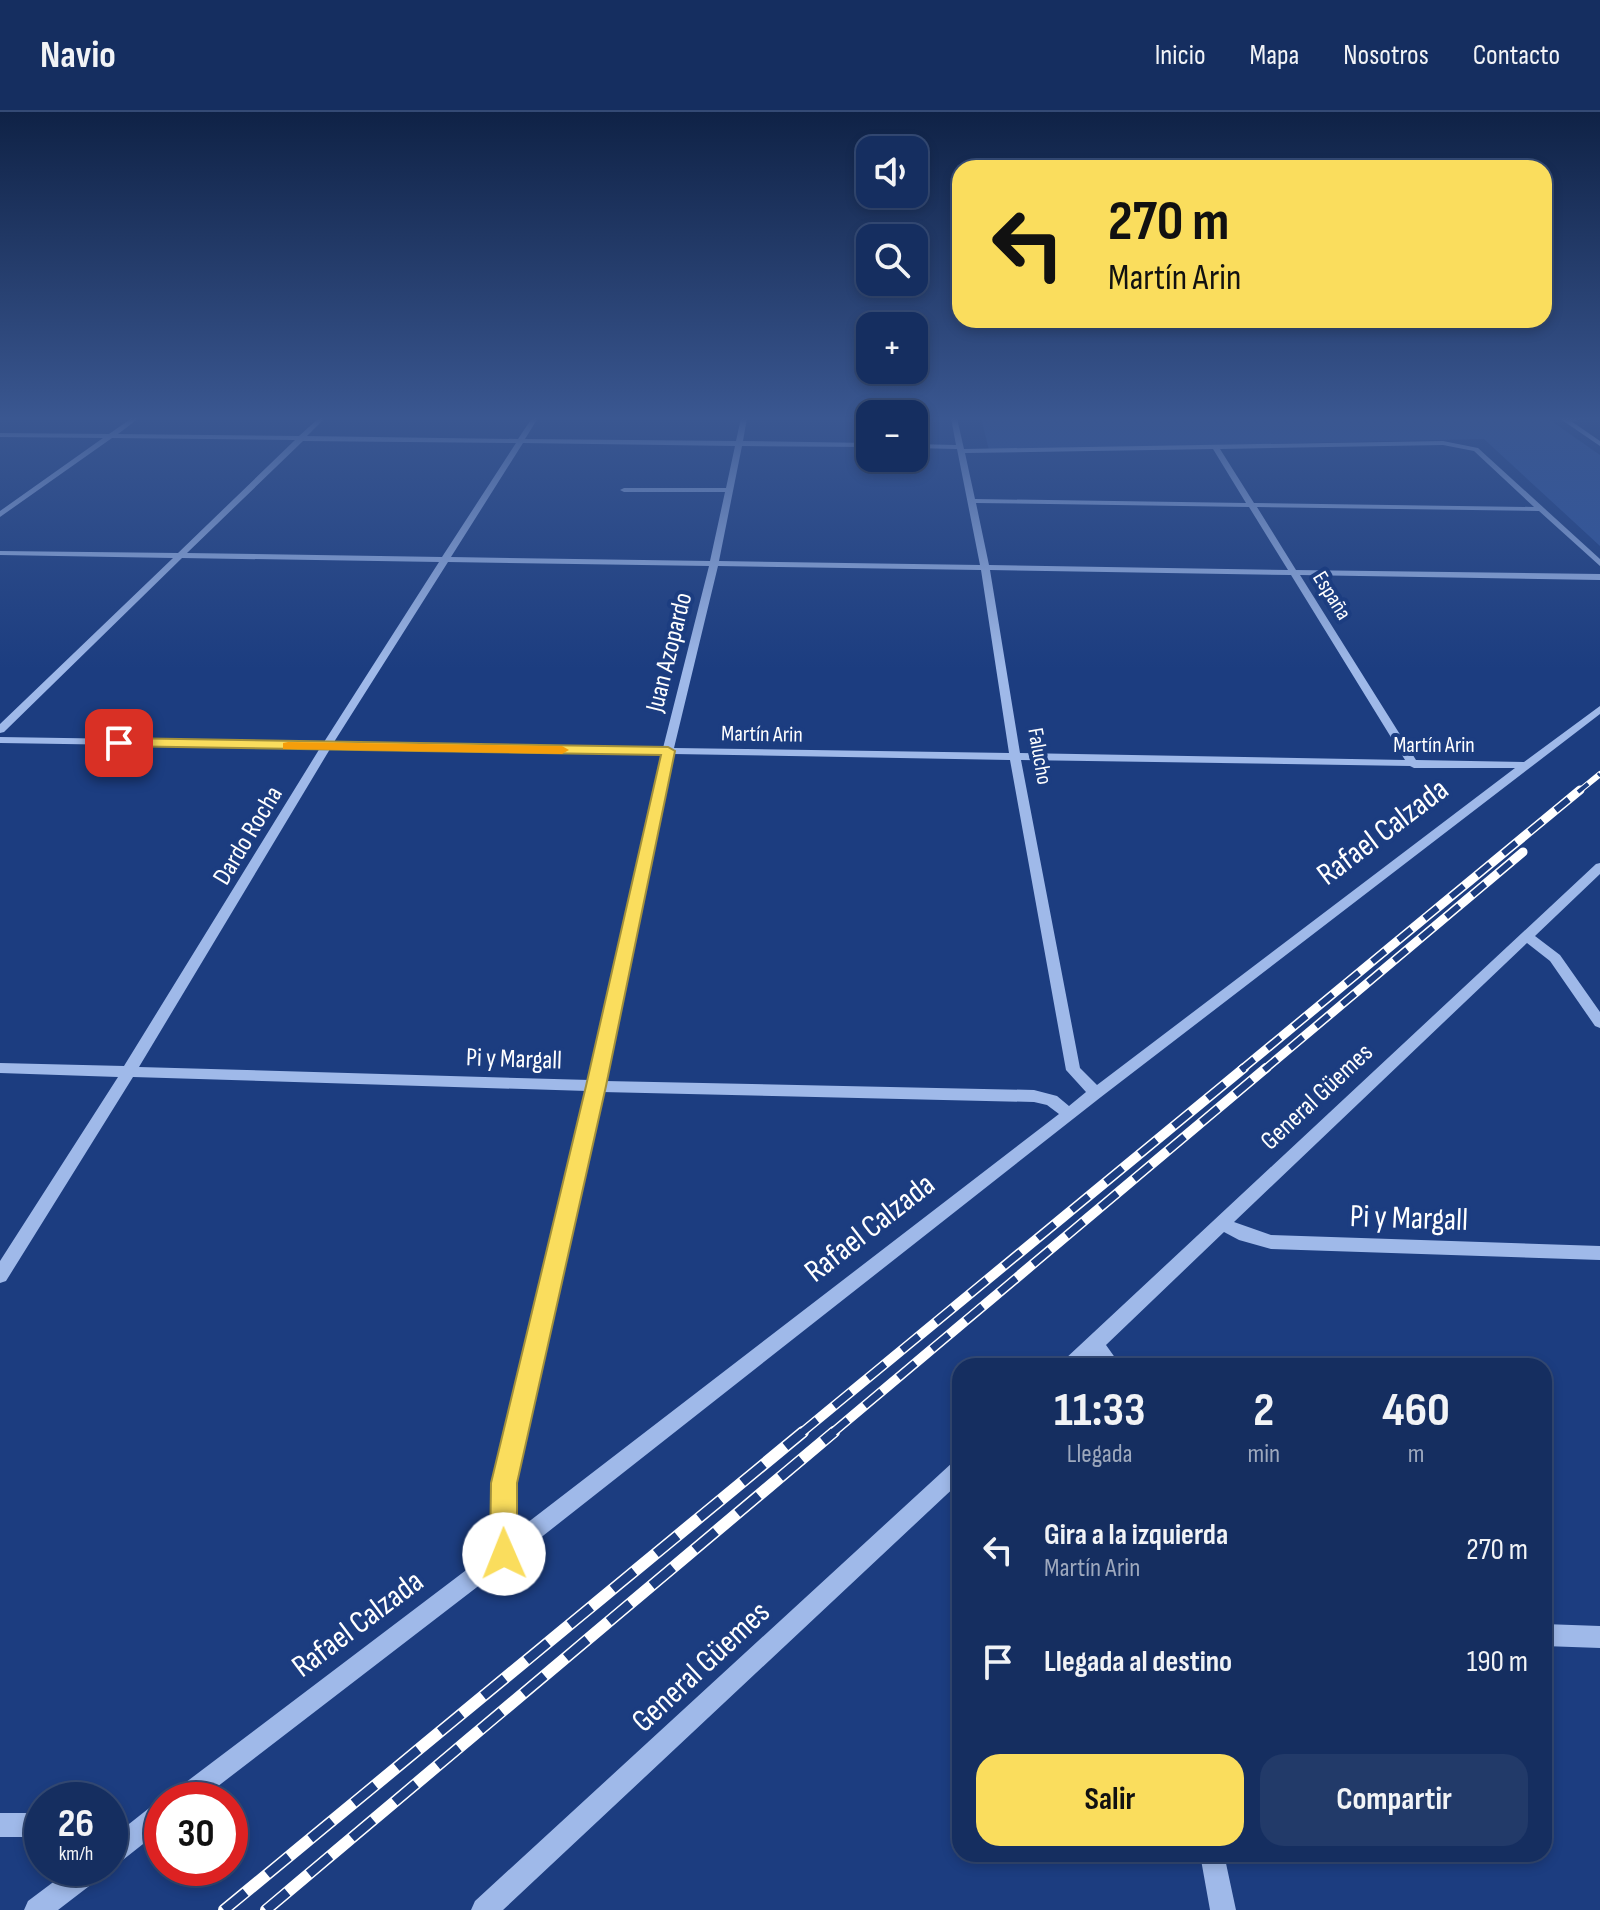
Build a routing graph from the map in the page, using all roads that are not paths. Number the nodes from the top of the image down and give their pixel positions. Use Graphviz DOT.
graph roads {
  1 [pos="970,501"];
  2 [pos="18,502"];
  3 [pos="235,502"];
  4 [pos="483,502"];
  5 [pos="727,502"];
  6 [pos="1054,502"];
  7 [pos="1532,502"];
  8 [pos="1249,504"];
  9 [pos="1540,509"];
  10 [pos="0,515"];
  11 [pos="0,553"];
  12 [pos="179,555"];
  13 [pos="447,560"];
  14 [pos="1600,563"];
  15 [pos="714,564"];
  16 [pos="985,567"];
  17 [pos="1292,572"];
  18 [pos="1600,577"];
  19 [pos="1600,709"];
  20 [pos="0,730"];
  21 [pos="0,740"];
  22 [pos="326,747"];
  23 [pos="668,751"];
  24 [pos="1015,759"];
  25 [pos="1414,765"];
  26 [pos="1523,765"];
  27 [pos="1600,867"];
  28 [pos="1526,936"];
  29 [pos="1598,1018"];
  30 [pos="0,1068"];
  31 [pos="129,1071"];
  32 [pos="596,1086"];
  33 [pos="1096,1093"];
  34 [pos="1069,1114"];
  35 [pos="1220,1223"];
  36 [pos="1600,1253"];
  37 [pos="0,1276"];
  38 [pos="1094,1344"];
  39 [pos="1079,1358"];
  40 [pos="1105,1358"];
  41 [pos="952,1476"];
  42 [pos="504,1554"];
  43 [pos="1552,1635"];
  44 [pos="1600,1637"];
  45 [pos="205,1782"];
  46 [pos="0,1825"];
  47 [pos="24,1825"];
  48 [pos="1214,1862"];
  49 [pos="68,1886"];
  50 [pos="37,1910"];
  51 [pos="484,1910"];
  52 [pos="1223,1910"];
  1 -- 16 [label="street, Falucho"];
  2 -- 10 [label="street"];
  3 -- 12 [label="street"];
  4 -- 13 [label="street, Dardo Rocha"];
  5 -- 15 [label="street, Juan Azopardo"];
  6 -- 8 [label="street"];
  7 -- 9 [label="street"];
  8 -- 9 [label="street"];
  8 -- 17 [label="street, España"];
  9 -- 14 [label="street"];
  11 -- 12 [label="street"];
  12 -- 13 [label="street"];
  12 -- 20 [label="street"];
  13 -- 15 [label="street"];
  13 -- 22 [label="street, Dardo Rocha"];
  15 -- 16 [label="street"];
  15 -- 23 [label="street, Juan Azopardo"];
  16 -- 17 [label="street"];
  16 -- 24 [label="street, Falucho"];
  17 -- 18 [label="street"];
  17 -- 25 [label="street, España"];
  19 -- 26 [label="street, Rafael Calzada"];
  21 -- 22 [label="street, Martín Arin"];
  22 -- 23 [label="street, Martín Arin"];
  22 -- 31 [label="street, Dardo Rocha"];
  23 -- 24 [label="street, Martín Arin"];
  23 -- 32 [label="street, Juan Azopardo"];
  24 -- 25 [label="street, Martín Arin"];
  24 -- 33 [label="street, Falucho"];
  25 -- 26 [label="street, Martín Arin"];
  26 -- 33 [label="street, Rafael Calzada"];
  27 -- 28 [label="street, General Güemes"];
  28 -- 29 [label="street"];
  28 -- 35 [label="street, General Güemes"];
  30 -- 31 [label="street, Pi y Margall"];
  31 -- 32 [label="street, Pi y Margall"];
  31 -- 37 [label="street, Dardo Rocha"];
  32 -- 34 [label="street, Pi y Margall"];
  32 -- 42 [label="street, Juan Azopardo"];
  33 -- 34 [label="street, Rafael Calzada"];
  34 -- 42 [label="street, Rafael Calzada"];
  35 -- 36 [label="street, Pi y Margall"];
  35 -- 38 [label="street, General Güemes"];
  38 -- 39 [label="street, General Güemes"];
  38 -- 40 [label="street"];
  41 -- 51 [label="street, General Güemes"];
  42 -- 45 [label="street, Rafael Calzada"];
  43 -- 44 [label="street"];
  46 -- 47 [label="street"];
  48 -- 52 [label="street"];
  49 -- 50 [label="street"];
}
